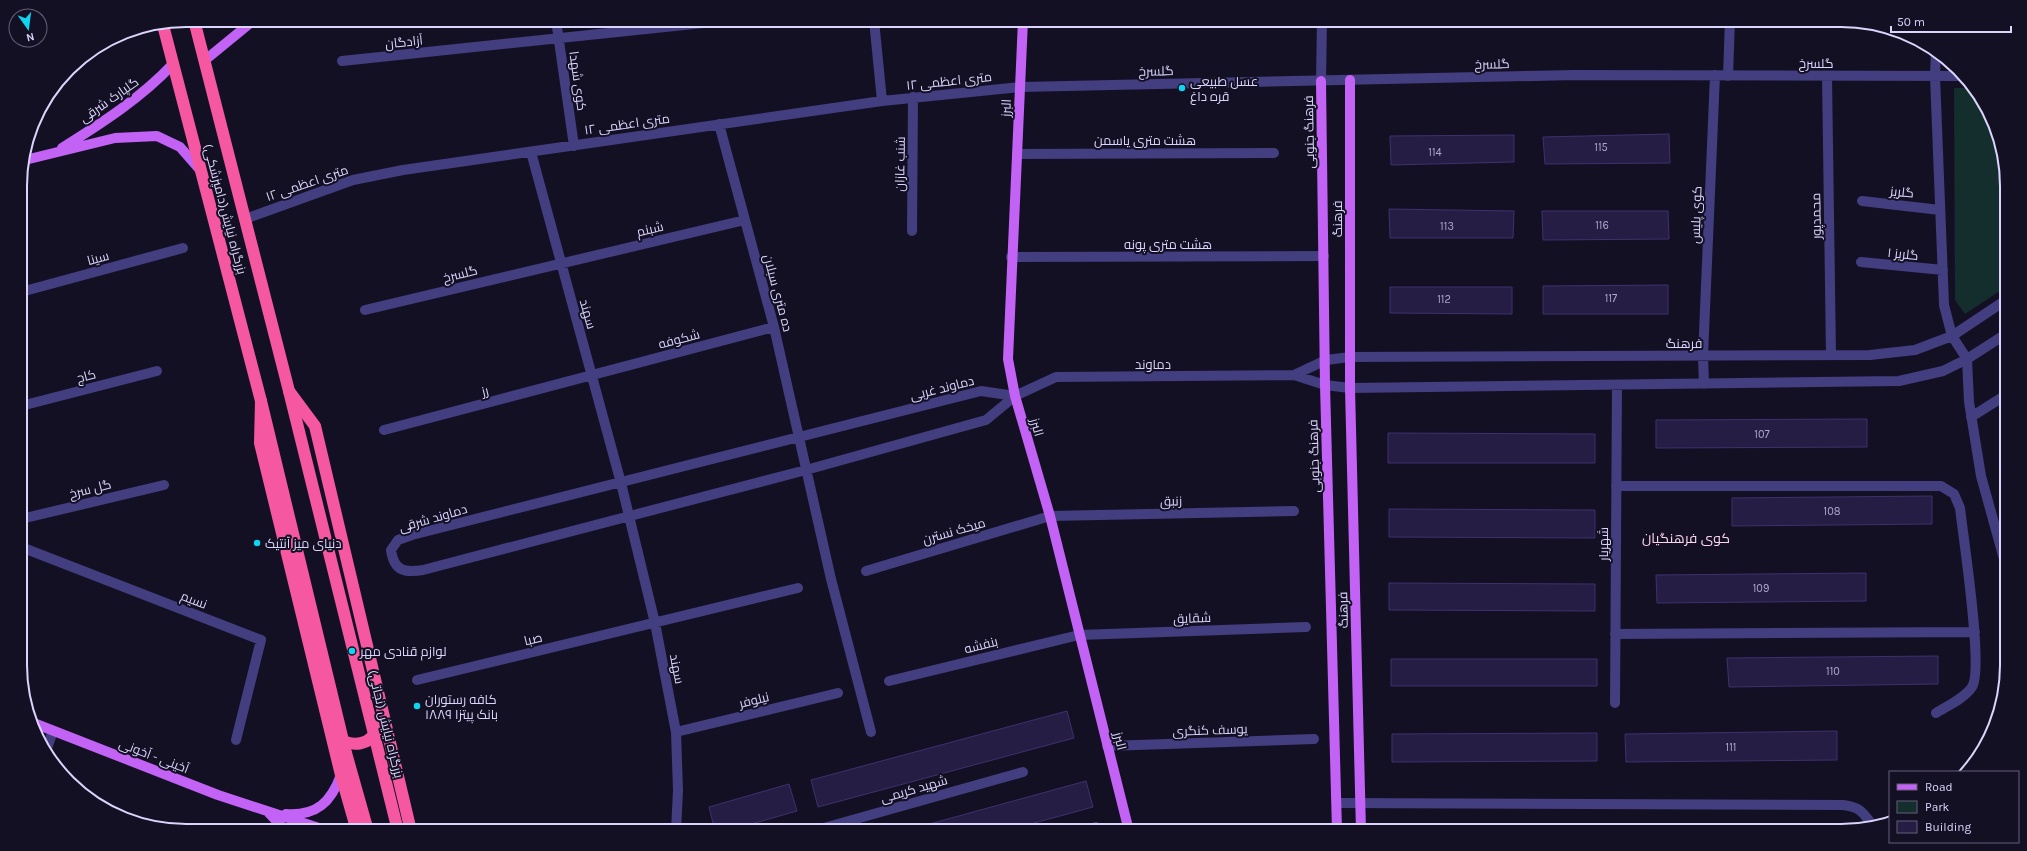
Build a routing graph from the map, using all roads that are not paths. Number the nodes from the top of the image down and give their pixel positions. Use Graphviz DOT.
graph roads {
  1 [pos="195,27"];
  2 [pos="245,27"];
  3 [pos="557,27"];
  4 [pos="668,27"];
  5 [pos="875,27"];
  6 [pos="1023,27"];
  7 [pos="1322,27"];
  8 [pos="1730,27"];
  9 [pos="164,28"];
  10 [pos="558,39"];
  11 [pos="1936,58"];
  12 [pos="204,61"];
  13 [pos="342,61"];
  14 [pos="173,64"];
  15 [pos="1715,76"];
  16 [pos="1728,76"];
  17 [pos="1827,76"];
  18 [pos="1935,76"];
  19 [pos="1955,76"];
  20 [pos="1350,80"];
  21 [pos="1321,81"];
  22 [pos="1021,87"];
  23 [pos="914,97"];
  24 [pos="882,101"];
  25 [pos="719,124"];
  26 [pos="574,146"];
  27 [pos="56,152"];
  28 [pos="531,152"];
  29 [pos="1274,153"];
  30 [pos="1017,154"];
  31 [pos="29,159"];
  32 [pos="201,171"];
  33 [pos="1862,201"];
  34 [pos="1940,210"];
  35 [pos="245,219"];
  36 [pos="745,220"];
  37 [pos="912,231"];
  38 [pos="183,248"];
  39 [pos="1324,256"];
  40 [pos="1011,257"];
  41 [pos="1861,262"];
  42 [pos="560,263"];
  43 [pos="1943,270"];
  44 [pos="27,290"];
  45 [pos="2000,304"];
  46 [pos="365,310"];
  47 [pos="774,327"];
  48 [pos="1952,336"];
  49 [pos="2000,338"];
  50 [pos="1831,355"];
  51 [pos="1703,356"];
  52 [pos="1350,357"];
  53 [pos="1966,359"];
  54 [pos="1326,360"];
  55 [pos="157,371"];
  56 [pos="1294,375"];
  57 [pos="592,376"];
  58 [pos="1704,384"];
  59 [pos="1325,385"];
  60 [pos="1617,385"];
  61 [pos="1350,388"];
  62 [pos="289,391"];
  63 [pos="1015,396"];
  64 [pos="2000,398"];
  65 [pos="261,401"];
  66 [pos="27,404"];
  67 [pos="1971,417"];
  68 [pos="384,430"];
  69 [pos="800,438"];
  70 [pos="806,470"];
  71 [pos="621,482"];
  72 [pos="164,485"];
  73 [pos="1616,486"];
  74 [pos="1294,511"];
  75 [pos="629,516"];
  76 [pos="1050,516"];
  77 [pos="27,518"];
  78 [pos="2000,545"];
  79 [pos="27,549"];
  80 [pos="866,571"];
  81 [pos="798,588"];
  82 [pos="655,623"];
  83 [pos="1306,627"];
  84 [pos="1975,632"];
  85 [pos="1615,634"];
  86 [pos="1079,635"];
  87 [pos="417,680"];
  88 [pos="889,680"];
  89 [pos="838,693"];
  90 [pos="1615,703"];
  91 [pos="383,713"];
  92 [pos="1936,713"];
  93 [pos="39,726"];
  94 [pos="53,732"];
  95 [pos="331,732"];
  96 [pos="676,732"];
  97 [pos="871,732"];
  98 [pos="236,740"];
  99 [pos="1314,740"];
  100 [pos="48,745"];
  101 [pos="1107,746"];
  102 [pos="1023,772"];
  103 [pos="341,775"];
  104 [pos="1361,802"];
  105 [pos="1337,803"];
  106 [pos="268,812"];
  107 [pos="1870,821"];
  108 [pos="279,824"];
  109 [pos="306,824"];
  110 [pos="355,824"];
  111 [pos="366,824"];
  112 [pos="396,824"];
  113 [pos="409,824"];
  114 [pos="676,824"];
  115 [pos="838,824"];
  116 [pos="1127,824"];
  117 [pos="1337,824"];
  118 [pos="1361,824"];
  1 -- 12 [label="highway, بزرگراه نیایش(دامپزشکی)"];
  2 -- 12 [label="main road"];
  3 -- 10 [label="street, کوی شهدا"];
  4 -- 10 [label="street, آزادگان"];
  5 -- 24 [label="street"];
  6 -- 22 [label="main road, البرز"];
  7 -- 21 [label="street"];
  8 -- 16 [label="street"];
  9 -- 14 [label="highway, بزرگراه نیایش(دامپزشکی)"];
  10 -- 13 [label="street, آزادگان"];
  10 -- 26 [label="street, کوی شهدا"];
  11 -- 18 [label="street"];
  12 -- 35 [label="highway, بزرگراه نیایش(دامپزشکی)"];
  14 -- 27 [label="main road, گلپارک شرقی"];
  14 -- 32 [label="highway, بزرگراه نیایش(دامپزشکی)"];
  15 -- 16 [label="street, گلسرخ"];
  15 -- 20 [label="street, گلسرخ"];
  15 -- 51 [label="street, کوی پلیس"];
  16 -- 17 [label="street, گلسرخ"];
  17 -- 18 [label="street, گلسرخ"];
  17 -- 50 [label="street, محمدپور"];
  18 -- 19 [label="street, گلسرخ"];
  18 -- 34 [label="street"];
  20 -- 21 [label="street, گلسرخ"];
  20 -- 52 [label="main road, فرهنگ"];
  21 -- 22 [label="street, گلسرخ"];
  21 -- 39 [label="main road, فرهنگ جنوبی"];
  22 -- 23 [label="street, ۱۲ متری اعظمی"];
  22 -- 30 [label="main road, البرز"];
  23 -- 24 [label="street, ۱۲ متری اعظمی"];
  23 -- 37 [label="street, شنب غازان"];
  24 -- 25 [label="street, ۱۲ متری اعظمی"];
  25 -- 26 [label="street, ۱۲ متری اعظمی"];
  25 -- 36 [label="street, ده متری سبلان"];
  26 -- 28 [label="street, ۱۲ متری اعظمی"];
  27 -- 31 [label="main road, گلپارک شرقی"];
  27 -- 32 [label="main road, گلپارک شرقی"];
  28 -- 35 [label="street, ۱۲ متری اعظمی"];
  28 -- 42 [label="street, سهند"];
  29 -- 30 [label="street, هشت متری یاسمن"];
  30 -- 40 [label="main road, البرز"];
  32 -- 65 [label="highway, بزرگراه نیایش(دامپزشکی)"];
  33 -- 34 [label="street, گلریز"];
  34 -- 43 [label="street"];
  35 -- 62 [label="highway, بزرگراه نیایش(دامپزشکی)"];
  36 -- 42 [label="street, شبنم"];
  36 -- 47 [label="street, ده متری سبلان"];
  38 -- 44 [label="street, سینا"];
  39 -- 40 [label="street, هشت متری پونه"];
  39 -- 54 [label="main road, فرهنگ جنوبی"];
  40 -- 63 [label="main road, البرز"];
  41 -- 43 [label="street, گلریز ۱"];
  42 -- 46 [label="street, گلسرخ"];
  42 -- 57 [label="street, سهند"];
  43 -- 48 [label="street"];
  45 -- 48 [label="street, فرهنگ"];
  47 -- 57 [label="street, شکوفه"];
  47 -- 69 [label="street, ده متری سبلان"];
  48 -- 50 [label="street, فرهنگ"];
  48 -- 53 [label="street"];
  49 -- 53 [label="street"];
  50 -- 51 [label="street, فرهنگ"];
  51 -- 52 [label="street, فرهنگ"];
  51 -- 58 [label="street, کوی پلیس"];
  52 -- 54 [label="street, فرهنگ"];
  52 -- 61 [label="main road, فرهنگ"];
  53 -- 58 [label="street"];
  53 -- 67 [label="street"];
  54 -- 56 [label="street, فرهنگ"];
  54 -- 59 [label="main road, فرهنگ جنوبی"];
  55 -- 66 [label="street, کاج"];
  56 -- 59 [label="street"];
  56 -- 63 [label="street, دماوند"];
  57 -- 68 [label="street, رز"];
  57 -- 71 [label="street, سهند"];
  58 -- 60 [label="street"];
  59 -- 61 [label="street"];
  59 -- 105 [label="main road, فرهنگ جنوبی"];
  60 -- 61 [label="street"];
  60 -- 73 [label="street, شهریار"];
  61 -- 104 [label="main road, فرهنگ"];
  62 -- 91 [label="highway"];
  62 -- 112 [label="highway, بزرگراه نیایش (نجاتی), bridge"];
  63 -- 69 [label="street, دماوند غربی"];
  63 -- 70 [label="street"];
  63 -- 76 [label="main road, البرز"];
  64 -- 67 [label="street"];
  65 -- 95 [label="highway"];
  65 -- 111 [label="highway, bridge"];
  67 -- 78 [label="street"];
  69 -- 70 [label="street, ده متری سبلان"];
  69 -- 71 [label="street, دماوند غربی"];
  70 -- 75 [label="street"];
  70 -- 97 [label="street, ده متری سبلان"];
  71 -- 75 [label="street, سهند"];
  71 -- 75 [label="street, دماوند شرقی"];
  72 -- 77 [label="street, گل سرخ"];
  73 -- 84 [label="street"];
  73 -- 85 [label="street, شهریار"];
  74 -- 76 [label="street, زنبق"];
  75 -- 82 [label="street, سهند"];
  76 -- 80 [label="street, میخک نسترن"];
  76 -- 86 [label="main road, البرز"];
  79 -- 98 [label="street, نسیم"];
  81 -- 82 [label="street"];
  82 -- 87 [label="street, صبا"];
  82 -- 96 [label="street, سهند"];
  83 -- 86 [label="street, شقایق"];
  84 -- 85 [label="street"];
  84 -- 92 [label="street"];
  85 -- 90 [label="street, شهریار"];
  86 -- 88 [label="street, بنفشه"];
  86 -- 101 [label="main road, البرز"];
  89 -- 96 [label="street, نیلوفر"];
  91 -- 95 [label="highway"];
  91 -- 113 [label="highway"];
  93 -- 94 [label="main road, آخینی - آخونی"];
  94 -- 100 [label="street"];
  94 -- 106 [label="main road, آخینی - آخونی"];
  95 -- 103 [label="highway"];
  96 -- 114 [label="street, سهند"];
  99 -- 101 [label="street, یوسف کنگری"];
  101 -- 116 [label="main road, البرز"];
  102 -- 115 [label="street, شهید کریمی"];
  103 -- 106 [label="main road"];
  103 -- 110 [label="highway"];
  104 -- 105 [label="street"];
  104 -- 107 [label="street"];
  104 -- 118 [label="main road, فرهنگ"];
  105 -- 117 [label="main road, فرهنگ جنوبی"];
  106 -- 108 [label="main road"];
  106 -- 109 [label="main road"];
}
